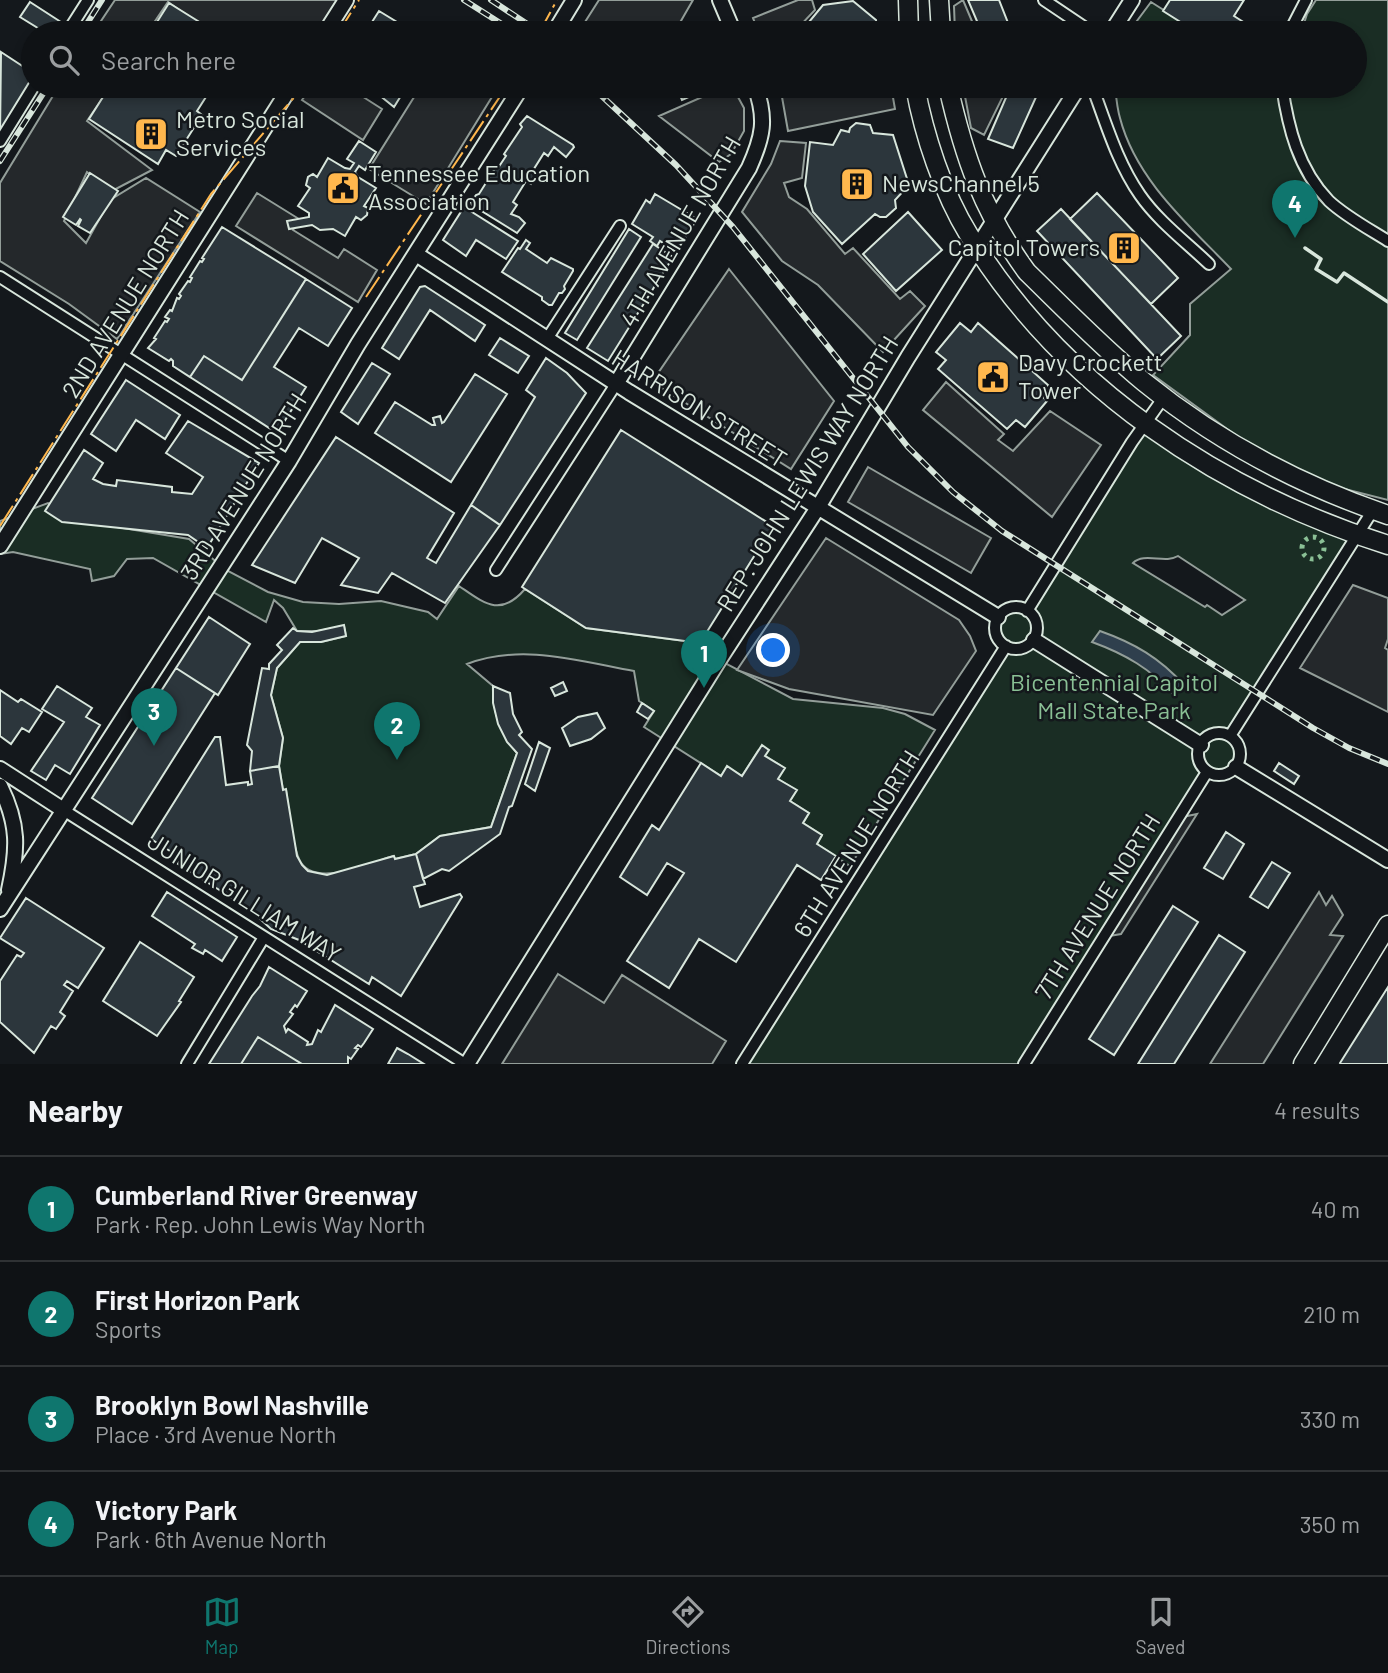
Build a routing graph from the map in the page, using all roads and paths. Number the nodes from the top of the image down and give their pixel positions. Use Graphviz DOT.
graph roads {
  1 [pos="88,0"];
  2 [pos="346,0"];
  3 [pos="574,0"];
  4 [pos="720,0"];
  5 [pos="908,0"];
  6 [pos="939,0"];
  7 [pos="1044,0"];
  8 [pos="1132,0"];
  9 [pos="1306,0"];
  10 [pos="75,21"];
  11 [pos="333,21"];
  12 [pos="561,21"];
  13 [pos="729,21"];
  14 [pos="909,21"];
  15 [pos="940,21"];
  16 [pos="1075,21"];
  17 [pos="1119,21"];
  18 [pos="1295,21"];
  19 [pos="27,98"];
  20 [pos="283,98"];
  21 [pos="514,98"];
  22 [pos="758,98"];
  23 [pos="917,98"];
  24 [pos="951,98"];
  25 [pos="1071,98"];
  26 [pos="1097,98"];
  27 [pos="1284,98"];
  28 [pos="0,141"];
  29 [pos="994,220"];
  30 [pos="620,226"];
  31 [pos="1388,241"];
  32 [pos="977,247"];
  33 [pos="416,254"];
  34 [pos="1209,264"];
  35 [pos="0,277"];
  36 [pos="547,339"];
  37 [pos="121,355"];
  38 [pos="616,384"];
  39 [pos="1164,397"];
  40 [pos="1144,422"];
  41 [pos="289,461"];
  42 [pos="817,509"];
  43 [pos="1381,513"];
  44 [pos="1358,535"];
  45 [pos="1388,545"];
  46 [pos="0,547"];
  47 [pos="496,570"];
  48 [pos="1027,611"];
  49 [pos="998,617"];
  50 [pos="1034,640"];
  51 [pos="1006,646"];
  52 [pos="1230,736"];
  53 [pos="1201,745"];
  54 [pos="1236,766"];
  55 [pos="0,769"];
  56 [pos="1207,772"];
  57 [pos="0,786"];
  58 [pos="65,811"];
  59 [pos="1388,860"];
  60 [pos="4,904"];
  61 [pos="1388,925"];
  62 [pos="264,937"];
  63 [pos="187,1064"];
  64 [pos="466,1064"];
  65 [pos="742,1064"];
  66 [pos="1024,1064"];
  67 [pos="1303,1064"];
  1 -- 10 [label="street"];
  2 -- 11 [label="street"];
  3 -- 12 [label="street"];
  4 -- 13 [label="street"];
  5 -- 14 [label="main road"];
  6 -- 15 [label="main road"];
  7 -- 16 [label="street"];
  8 -- 17 [label="street"];
  9 -- 18 [label="street"];
  19 -- 28 [label="street"];
  20 -- 37 [label="street, 2ND AVENUE NORTH"];
  21 -- 33 [label="street, 3RD AVENUE NORTH"];
  22 -- 38 [label="street, 4TH AVENUE NORTH"];
  23 -- 32 [label="main road"];
  24 -- 29 [label="main road"];
  25 -- 29 [label="street, REP. JOHN LEWIS WAY NORTH"];
  26 -- 34 [label="street"];
  27 -- 31 [label="street"];
  29 -- 32 [label="street, REP. JOHN LEWIS WAY NORTH"];
  29 -- 39 [label="main road"];
  30 -- 36 [label="street"];
  32 -- 40 [label="main road"];
  32 -- 42 [label="street, REP. JOHN LEWIS WAY NORTH"];
  33 -- 36 [label="street, HARRISON STREET"];
  33 -- 41 [label="street, 3RD AVENUE NORTH"];
  35 -- 37 [label="street"];
  36 -- 38 [label="street, HARRISON STREET"];
  37 -- 41 [label="street"];
  37 -- 46 [label="street, 2ND AVENUE NORTH"];
  38 -- 42 [label="street, HARRISON STREET"];
  38 -- 47 [label="street, 4TH AVENUE NORTH"];
  39 -- 40 [label="street"];
  39 -- 43 [label="main road"];
  40 -- 44 [label="main road"];
  40 -- 48 [label="street"];
  41 -- 58 [label="street, 3RD AVENUE NORTH"];
  42 -- 49 [label="street, HARRISON STREET"];
  42 -- 64 [label="street, REP. JOHN LEWIS WAY NORTH"];
  43 -- 44 [label="street"];
  44 -- 45 [label="main road"];
  44 -- 52 [label="street"];
  48 -- 49 [label="street"];
  48 -- 50 [label="street"];
  49 -- 51 [label="street"];
  50 -- 51 [label="street"];
  50 -- 53 [label="street"];
  51 -- 65 [label="street, 6TH AVENUE NORTH"];
  52 -- 53 [label="street"];
  52 -- 54 [label="street"];
  53 -- 56 [label="street"];
  54 -- 56 [label="street"];
  54 -- 59 [label="street"];
  55 -- 58 [label="street, JUNIOR GILLIAM WAY"];
  56 -- 66 [label="street, 7TH AVENUE NORTH"];
  57 -- 60 [label="street"];
  58 -- 60 [label="street, 3RD AVENUE NORTH"];
  58 -- 62 [label="street, JUNIOR GILLIAM WAY"];
  61 -- 67 [label="main road"];
  62 -- 63 [label="street"];
  62 -- 64 [label="street, JUNIOR GILLIAM WAY"];
}
